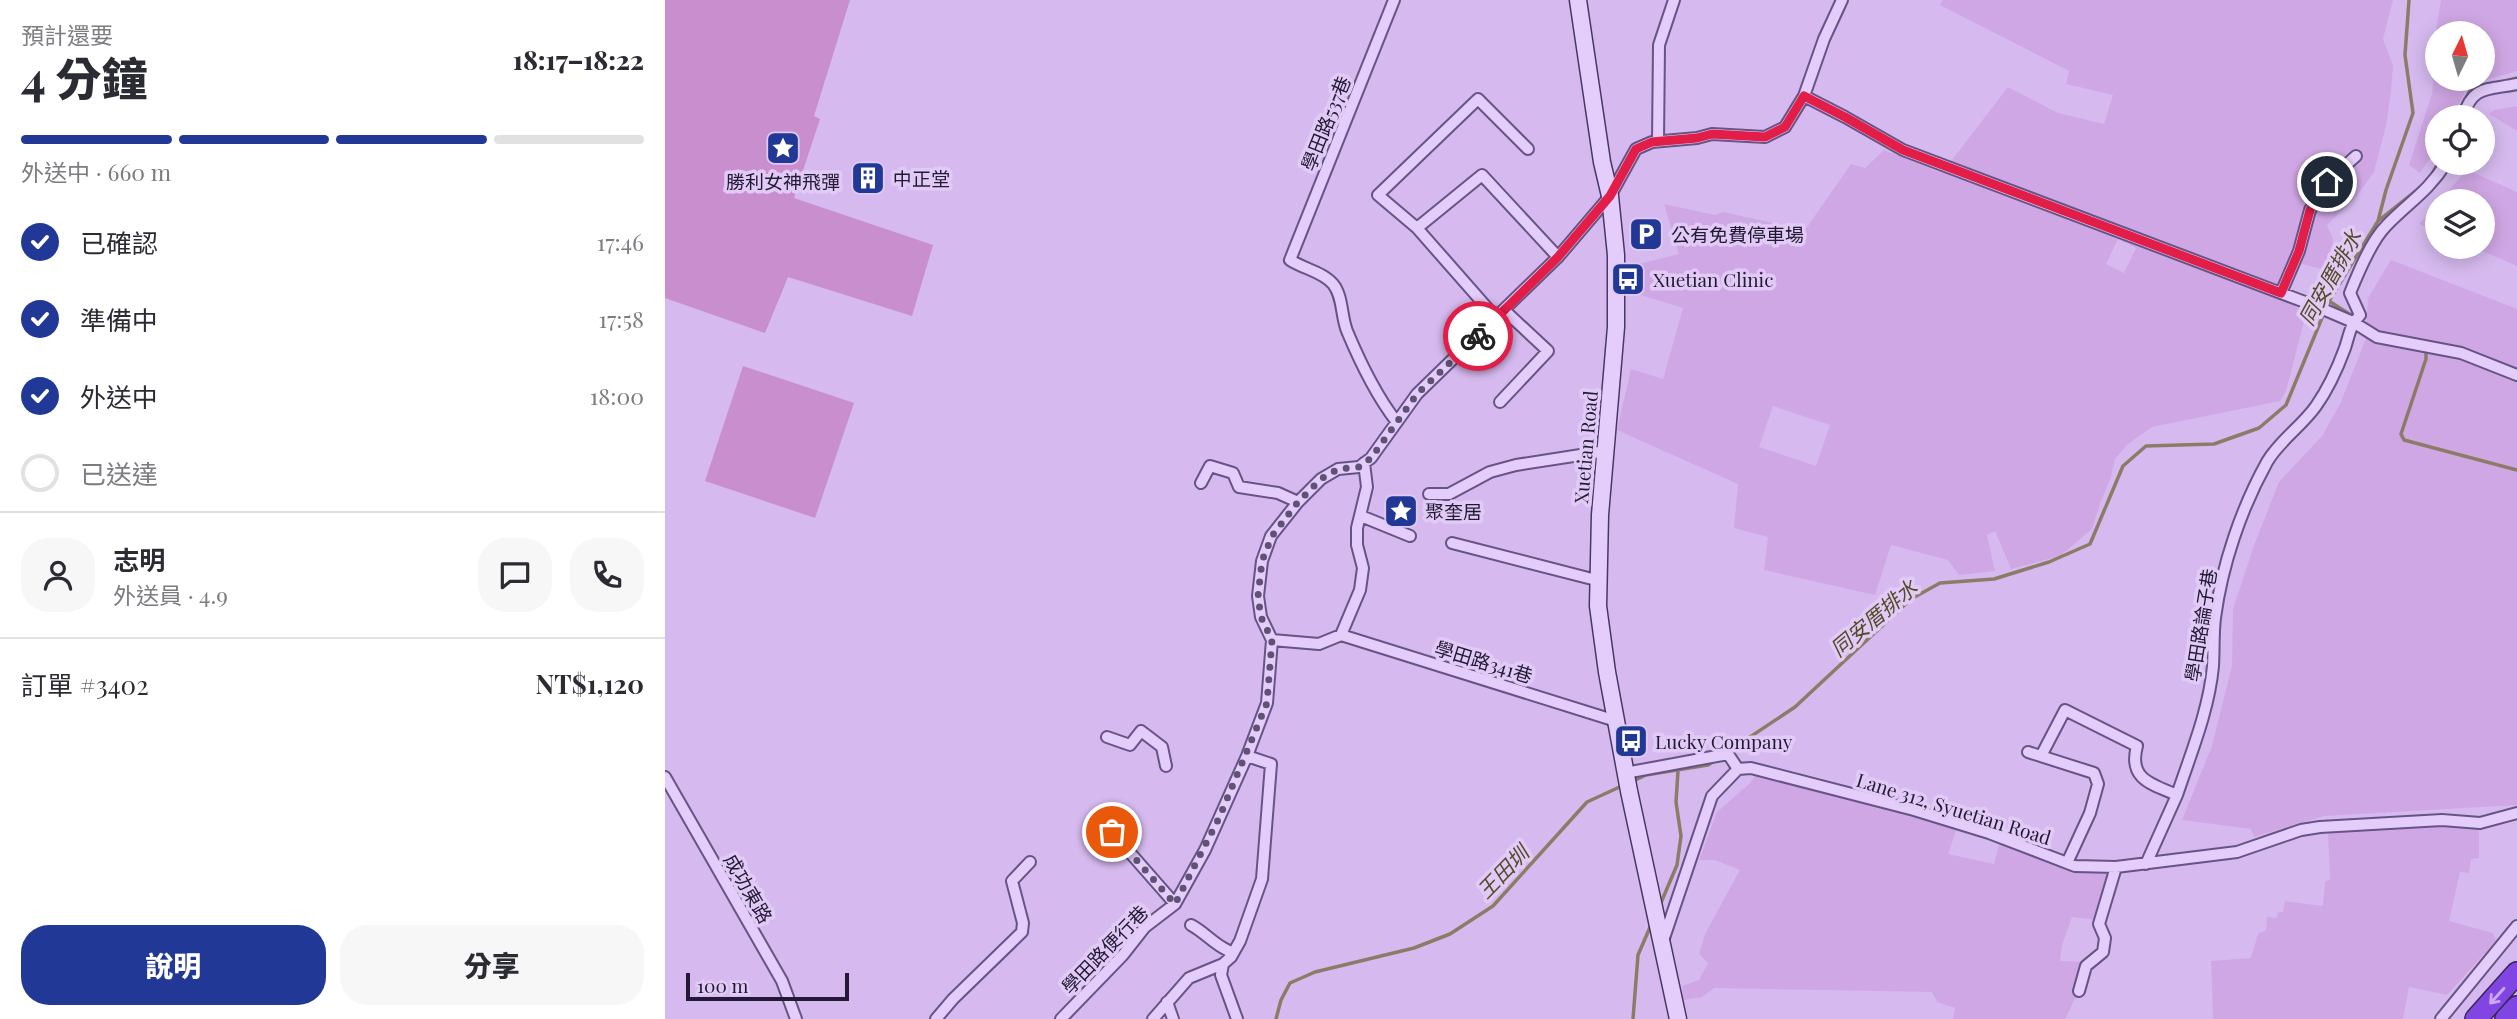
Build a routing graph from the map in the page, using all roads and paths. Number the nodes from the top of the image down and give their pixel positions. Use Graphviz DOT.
graph roads {
  1 [pos="1394,0"];
  2 [pos="1577,0"];
  3 [pos="1674,0"];
  4 [pos="1838,1"];
  5 [pos="2517,84"];
  6 [pos="1804,96"];
  7 [pos="2467,105"];
  8 [pos="1658,141"];
  9 [pos="1528,149"];
  10 [pos="2356,156"];
  11 [pos="2439,175"];
  12 [pos="1610,196"];
  13 [pos="1417,228"];
  14 [pos="1558,257"];
  15 [pos="2281,293"];
  16 [pos="1501,315"];
  17 [pos="2353,322"];
  18 [pos="2517,376"];
  19 [pos="1500,402"];
  20 [pos="1396,421"];
  21 [pos="1607,452"];
  22 [pos="1364,463"];
  23 [pos="1201,483"];
  24 [pos="1429,494"];
  25 [pos="1298,502"];
  26 [pos="1361,516"];
  27 [pos="1411,536"];
  28 [pos="1452,543"];
  29 [pos="1600,581"];
  30 [pos="1341,635"];
  31 [pos="1272,640"];
  32 [pos="1616,721"];
  33 [pos="1107,737"];
  34 [pos="2028,752"];
  35 [pos="2041,756"];
  36 [pos="1247,757"];
  37 [pos="1166,766"];
  38 [pos="1738,769"];
  39 [pos="1625,773"];
  40 [pos="665,777"];
  41 [pos="2177,795"];
  42 [pos="2517,813"];
  43 [pos="1097,815"];
  44 [pos="1030,862"];
  45 [pos="2067,863"];
  46 [pos="2146,863"];
  47 [pos="2116,867"];
  48 [pos="1175,904"];
  49 [pos="1191,926"];
  50 [pos="2517,926"];
  51 [pos="1662,945"];
  52 [pos="1227,960"];
  53 [pos="2517,973"];
  54 [pos="2079,991"];
  55 [pos="1167,1002"];
  56 [pos="2517,1007"];
  57 [pos="796,1019"];
  58 [pos="936,1019"];
  59 [pos="1061,1019"];
  60 [pos="1153,1019"];
  61 [pos="1173,1019"];
  62 [pos="1237,1019"];
  63 [pos="1678,1019"];
  64 [pos="2441,1019"];
  65 [pos="2476,1019"];
  66 [pos="2506,1019"];
  1 -- 20 [label="street, 學田路537巷"];
  2 -- 12 [label="main road, Xuetian Road"];
  3 -- 8 [label="street"];
  4 -- 6 [label="street"];
  5 -- 7 [label="street"];
  6 -- 8 [label="street"];
  6 -- 15 [label="street"];
  8 -- 12 [label="street"];
  9 -- 13 [label="street"];
  10 -- 15 [label="street"];
  11 -- 17 [label="street, 學田路論子巷"];
  12 -- 14 [label="street"];
  12 -- 21 [label="main road, Xuetian Road"];
  13 -- 14 [label="street"];
  13 -- 16 [label="street"];
  14 -- 16 [label="street"];
  15 -- 17 [label="street"];
  16 -- 19 [label="street"];
  16 -- 20 [label="street"];
  17 -- 18 [label="street"];
  17 -- 41 [label="street, 學田路論子巷"];
  20 -- 22 [label="street"];
  21 -- 24 [label="street"];
  21 -- 29 [label="main road, Xuetian Road"];
  22 -- 25 [label="street, 學田路便行巷"];
  22 -- 26 [label="street"];
  23 -- 25 [label="street"];
  25 -- 31 [label="street, 學田路便行巷"];
  26 -- 27 [label="street"];
  26 -- 30 [label="street"];
  28 -- 29 [label="street"];
  29 -- 32 [label="main road, Xuetian Road"];
  30 -- 31 [label="street"];
  30 -- 32 [label="street, 學田路341巷"];
  31 -- 36 [label="street, 學田路便行巷"];
  32 -- 39 [label="main road, Xuetian Road"];
  33 -- 37 [label="street"];
  34 -- 35 [label="street"];
  35 -- 41 [label="street"];
  35 -- 45 [label="street"];
  36 -- 48 [label="street, 學田路便行巷"];
  36 -- 52 [label="street"];
  38 -- 39 [label="street, Lane 312, Syuetian Road"];
  38 -- 45 [label="street, Lane 312, Syuetian Road"];
  38 -- 51 [label="street"];
  39 -- 51 [label="main road, Xuetian Road"];
  40 -- 57 [label="street, 成功東路"];
  41 -- 46 [label="street, 學田路論子巷"];
  42 -- 46 [label="street, Lane 312, Syuetian Road"];
  43 -- 48 [label="street"];
  44 -- 58 [label="street"];
  45 -- 47 [label="street, Lane 312, Syuetian Road"];
  46 -- 47 [label="street, Lane 312, Syuetian Road"];
  47 -- 54 [label="street"];
  48 -- 59 [label="street, 學田路便行巷"];
  49 -- 52 [label="street"];
  50 -- 64 [label="street"];
  51 -- 63 [label="main road"];
  52 -- 55 [label="street"];
  52 -- 62 [label="street"];
  53 -- 65 [label="highway, one-way"];
  55 -- 60 [label="street"];
  55 -- 61 [label="street"];
  56 -- 66 [label="highway"];
}
